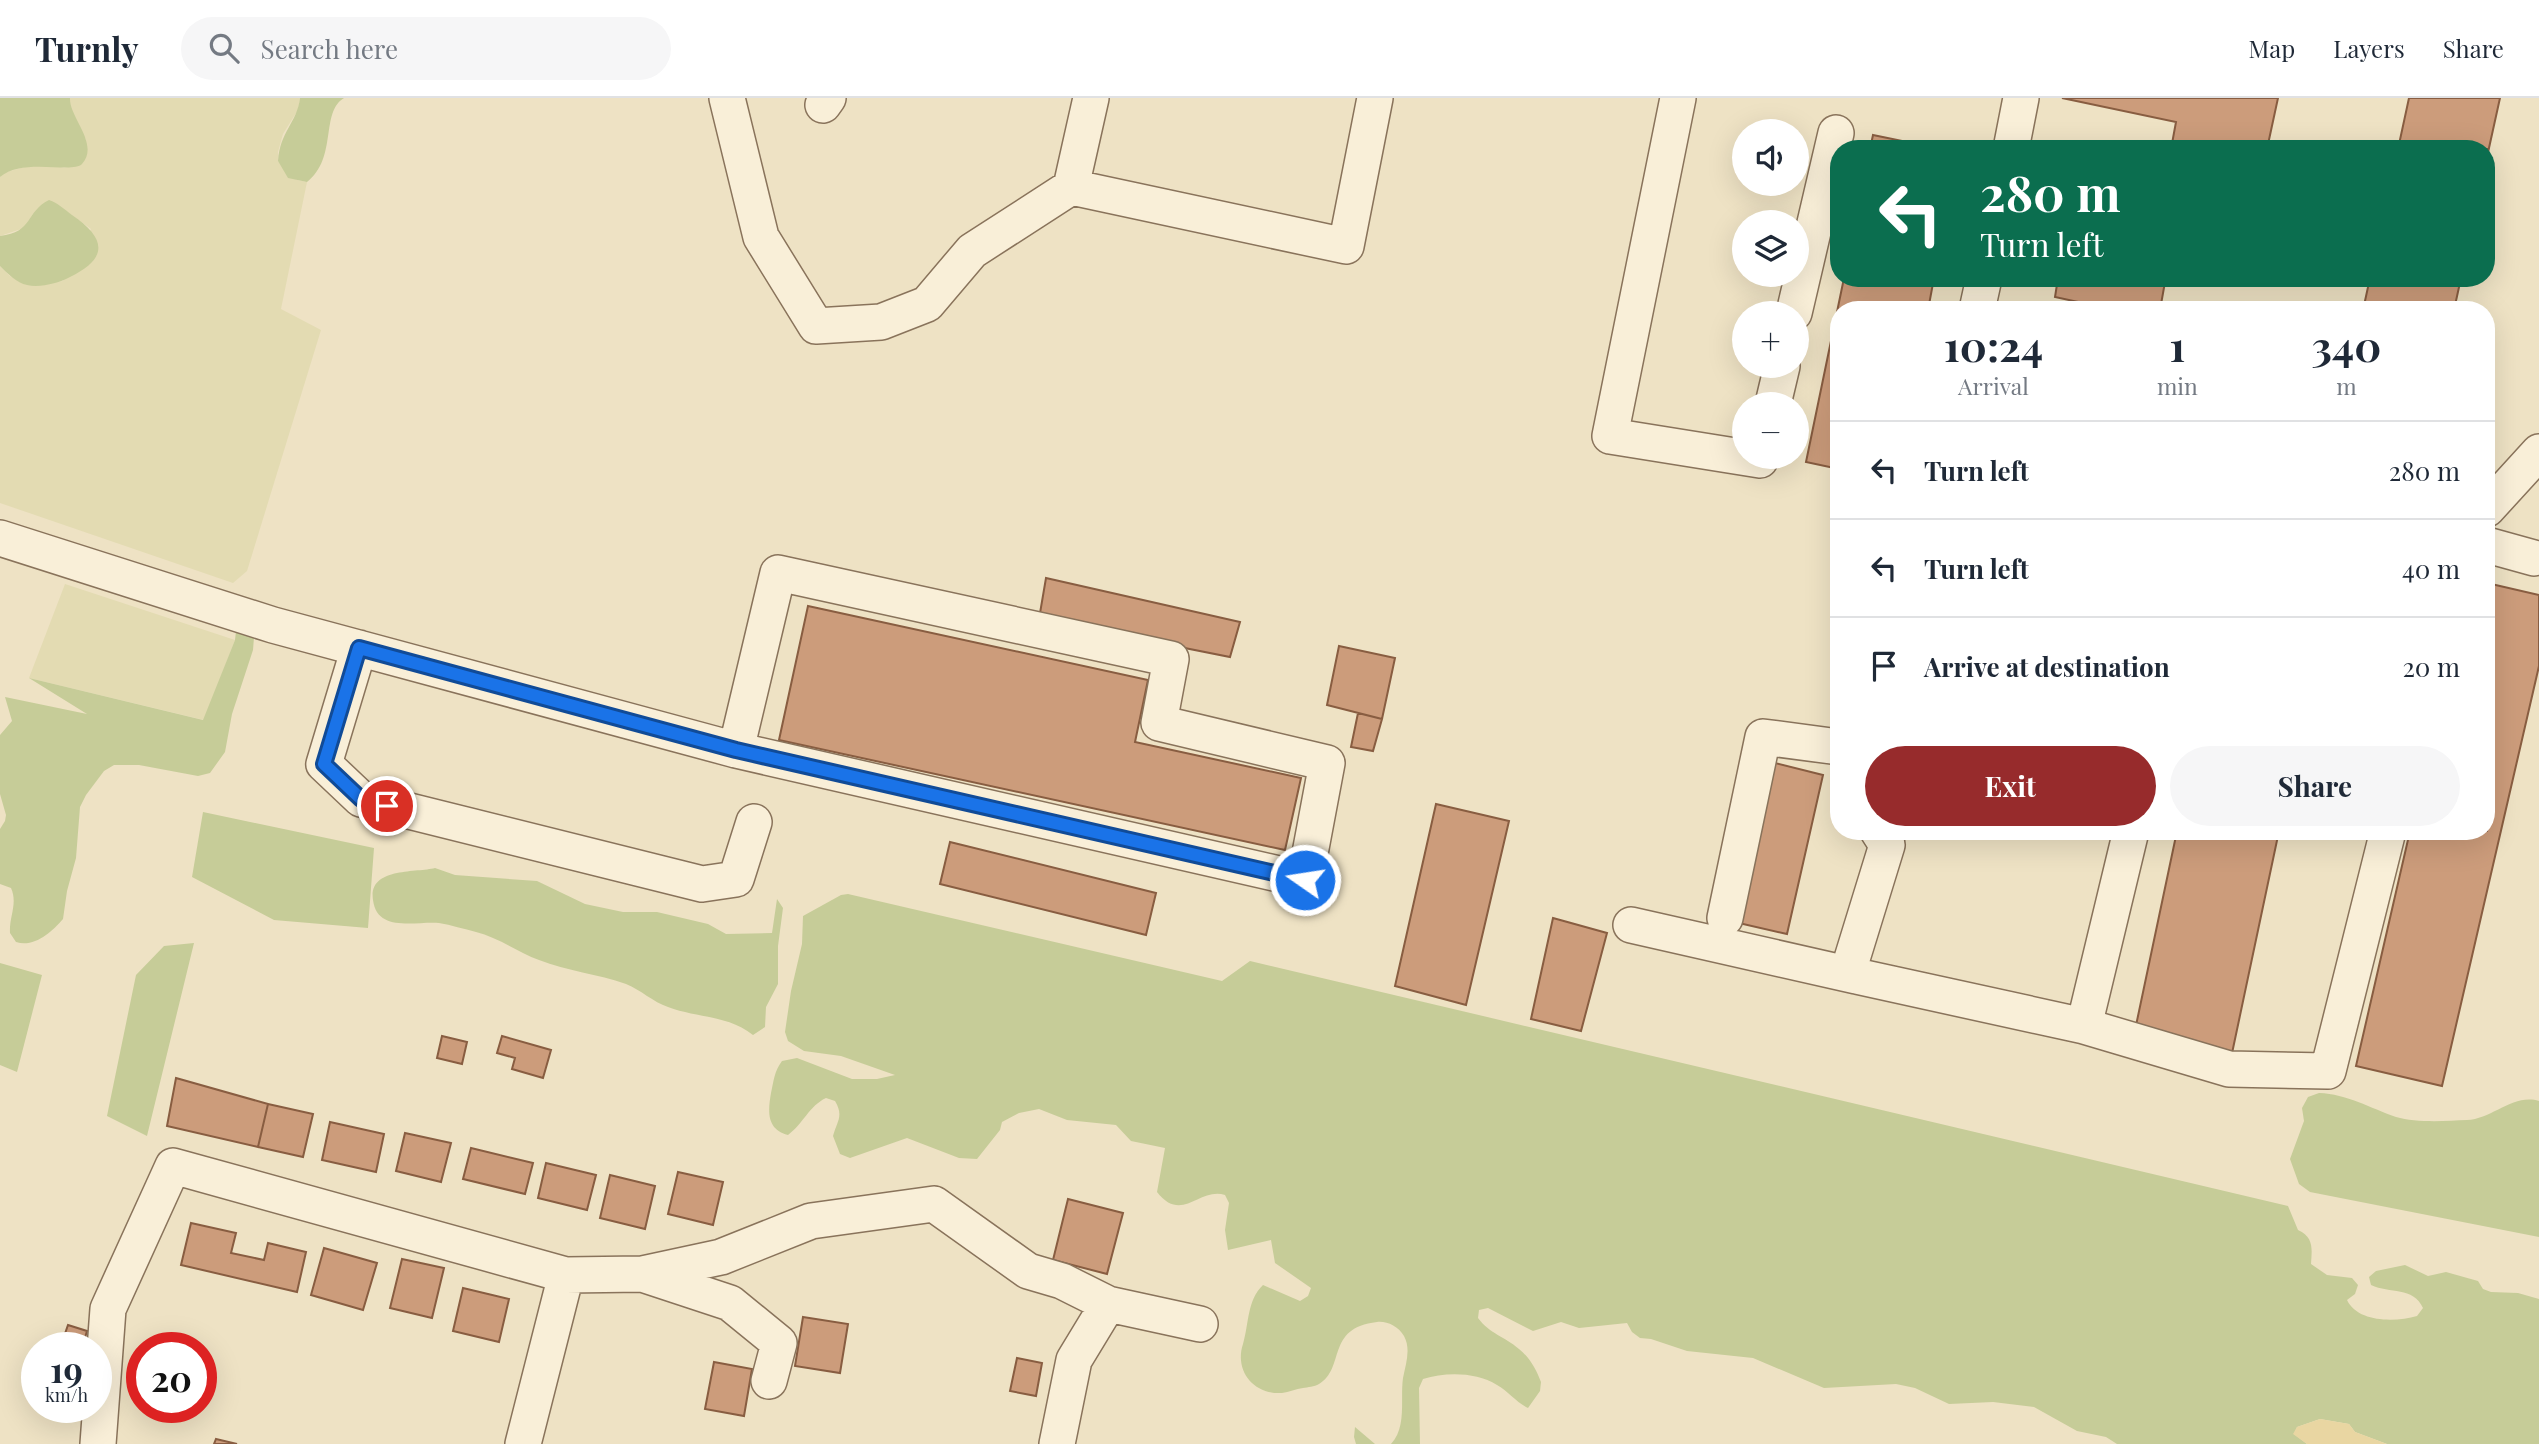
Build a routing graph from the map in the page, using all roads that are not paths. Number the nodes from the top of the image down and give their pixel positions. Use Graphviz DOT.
graph roads {
  1 [pos="727,98"];
  2 [pos="1091,98"];
  3 [pos="1375,98"];
  4 [pos="1678,98"];
  5 [pos="2021,98"];
  6 [pos="1836,133"];
  7 [pos="1834,140"];
  8 [pos="2013,140"];
  9 [pos="1830,159"];
  10 [pos="1071,187"];
  11 [pos="1797,301"];
  12 [pos="2539,452"];
  13 [pos="1732,456"];
  14 [pos="2495,500"];
  15 [pos="0,538"];
  16 [pos="2495,547"];
  17 [pos="2534,558"];
  18 [pos="359,648"];
  19 [pos="1830,746"];
  20 [pos="736,750"];
  21 [pos="754,822"];
  22 [pos="1884,840"];
  23 [pos="2129,840"];
  24 [pos="2386,840"];
  25 [pos="1725,918"];
  26 [pos="1631,925"];
  27 [pos="1856,976"];
  28 [pos="2084,1026"];
  29 [pos="642,1274"];
  30 [pos="566,1275"];
  31 [pos="1108,1304"];
  32 [pos="1200,1324"];
  33 [pos="769,1381"];
  34 [pos="97,1444"];
  35 [pos="523,1444"];
  36 [pos="1057,1444"];
  1 -- 10 [label="street"];
  2 -- 10 [label="street"];
  3 -- 10 [label="street"];
  4 -- 13 [label="street"];
  5 -- 8 [label="street"];
  6 -- 7 [label="street"];
  9 -- 11 [label="street"];
  12 -- 14 [label="street"];
  15 -- 18 [label="street"];
  16 -- 17 [label="street"];
  18 -- 20 [label="street"];
  18 -- 21 [label="street"];
  19 -- 25 [label="street"];
  20 -- 20 [label="street"];
  22 -- 27 [label="street"];
  23 -- 28 [label="street"];
  24 -- 28 [label="street"];
  26 -- 27 [label="street"];
  27 -- 28 [label="street"];
  29 -- 30 [label="street"];
  29 -- 31 [label="street"];
  29 -- 33 [label="street"];
  30 -- 34 [label="street"];
  30 -- 35 [label="street"];
  31 -- 32 [label="street"];
  31 -- 36 [label="street"];
}
